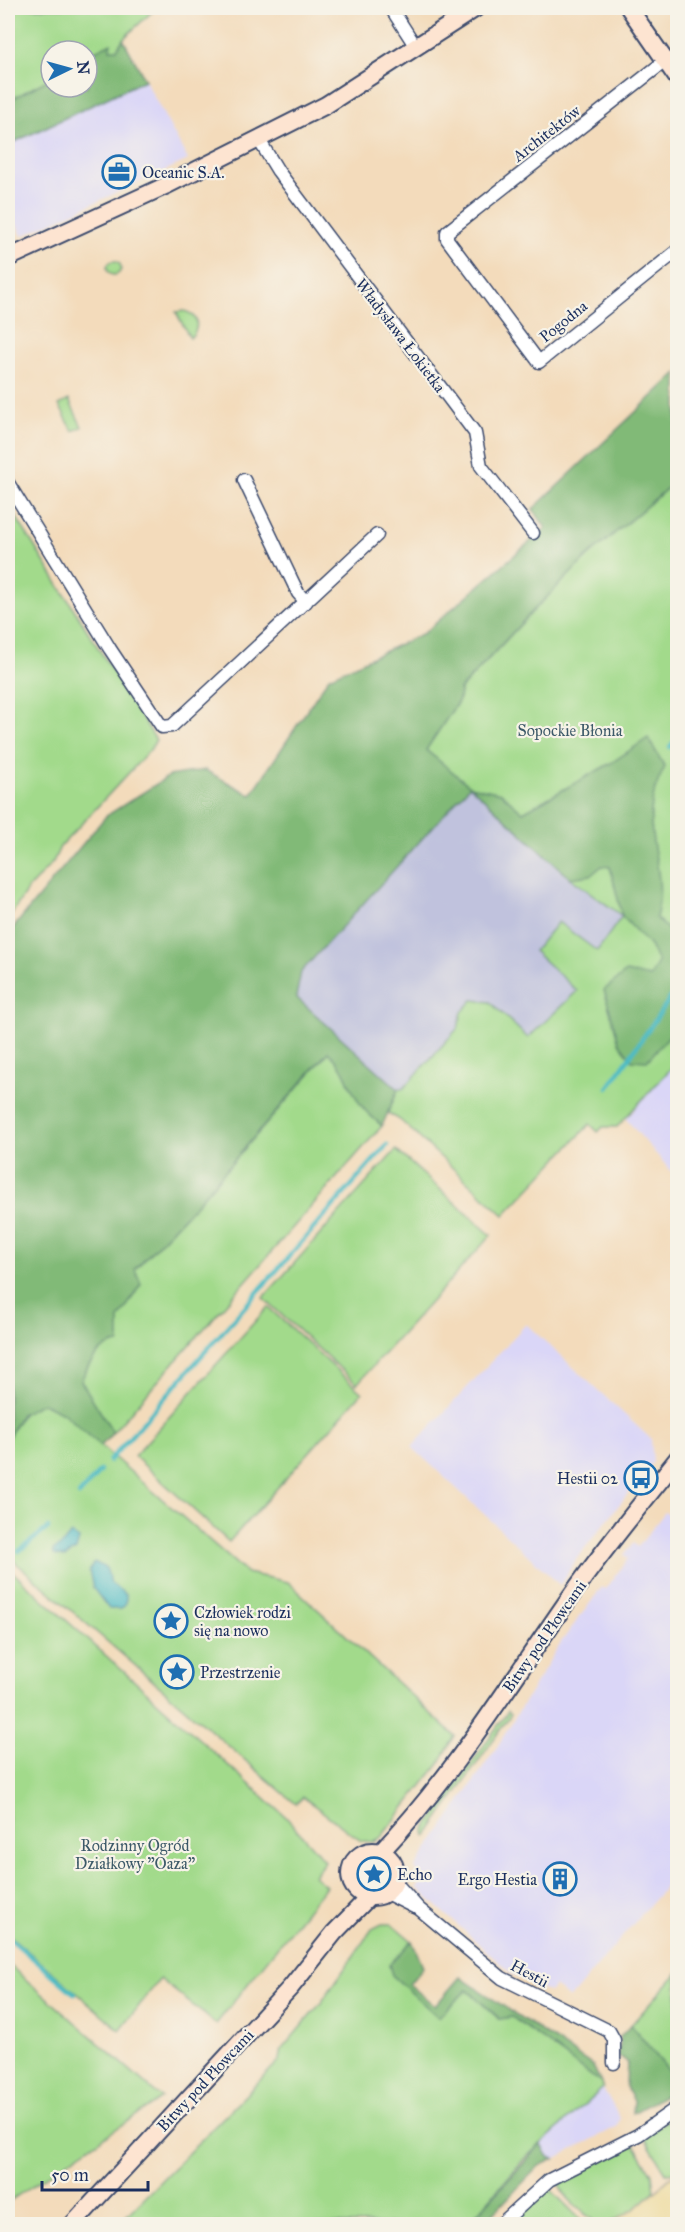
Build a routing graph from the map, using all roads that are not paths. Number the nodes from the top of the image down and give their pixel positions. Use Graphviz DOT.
graph roads {
  1 [pos="391,8"];
  2 [pos="476,8"];
  3 [pos="629,8"];
  4 [pos="416,47"];
  5 [pos="665,61"];
  6 [pos="678,79"];
  7 [pos="259,140"];
  8 [pos="447,232"];
  9 [pos="678,250"];
  10 [pos="8,258"];
  11 [pos="244,480"];
  12 [pos="8,483"];
  13 [pos="533,533"];
  14 [pos="377,535"];
  15 [pos="306,602"];
  16 [pos="678,1458"];
  17 [pos="386,1857"];
  18 [pos="390,1888"];
  19 [pos="362,1893"];
  20 [pos="614,2063"];
  21 [pos="678,2107"];
  22 [pos="73,2224"];
  23 [pos="501,2224"];
  1 -- 4 [label="street"];
  2 -- 4 [label="street"];
  3 -- 5 [label="street"];
  4 -- 7 [label="street"];
  5 -- 6 [label="street"];
  5 -- 8 [label="street, Architektów"];
  7 -- 10 [label="street"];
  7 -- 13 [label="street, Władysława Łokietka"];
  8 -- 9 [label="street, Pogodna"];
  11 -- 15 [label="street"];
  12 -- 15 [label="street"];
  14 -- 15 [label="street"];
  16 -- 17 [label="street, Bitwy pod Płowcami"];
  17 -- 18 [label="street"];
  17 -- 19 [label="street"];
  18 -- 19 [label="street"];
  18 -- 20 [label="street, Hestii"];
  19 -- 22 [label="street, Bitwy pod Płowcami"];
  21 -- 23 [label="street"];
}
